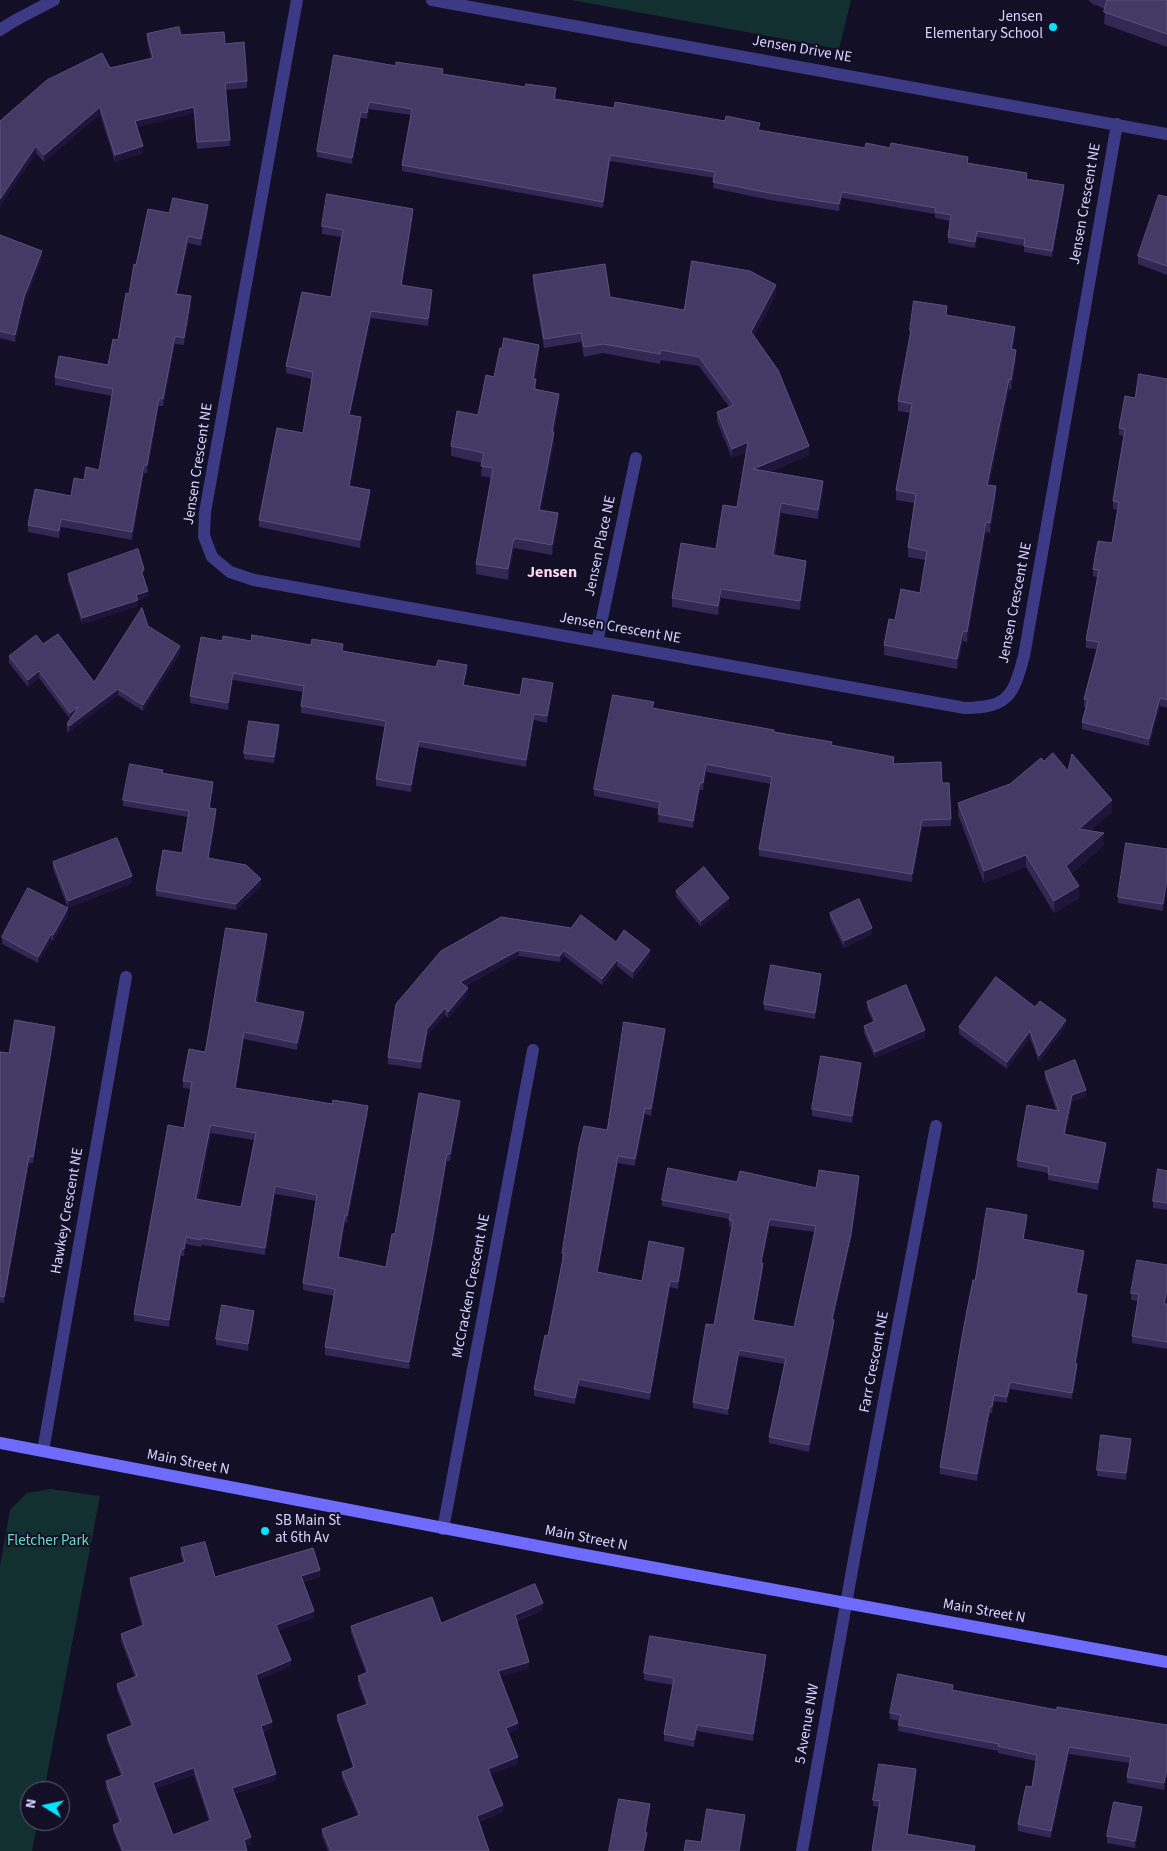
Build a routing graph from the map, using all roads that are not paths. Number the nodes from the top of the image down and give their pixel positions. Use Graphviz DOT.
graph roads {
  1 [pos="54,0"];
  2 [pos="297,0"];
  3 [pos="432,0"];
  4 [pos="0,30"];
  5 [pos="1117,124"];
  6 [pos="1167,134"];
  7 [pos="636,458"];
  8 [pos="598,642"];
  9 [pos="126,978"];
  10 [pos="533,1050"];
  11 [pos="936,1126"];
  12 [pos="0,1443"];
  13 [pos="43,1451"];
  14 [pos="443,1529"];
  15 [pos="846,1603"];
  16 [pos="1167,1662"];
  17 [pos="802,1851"];
  1 -- 4 [label="street"];
  2 -- 8 [label="street, Jensen Crescent NE"];
  3 -- 5 [label="street, Jensen Drive NE"];
  5 -- 6 [label="street, Jensen Drive NE"];
  5 -- 8 [label="street, Jensen Crescent NE"];
  7 -- 8 [label="street, Jensen Place NE"];
  9 -- 13 [label="street, Hawkey Crescent NE"];
  10 -- 14 [label="street, McCracken Crescent NE"];
  11 -- 15 [label="street, Farr Crescent NE"];
  12 -- 13 [label="main road, Main Street N"];
  13 -- 14 [label="main road, Main Street N"];
  14 -- 15 [label="main road, Main Street N"];
  15 -- 16 [label="main road, Main Street N"];
  15 -- 17 [label="street, 5 Avenue NW"];
}
